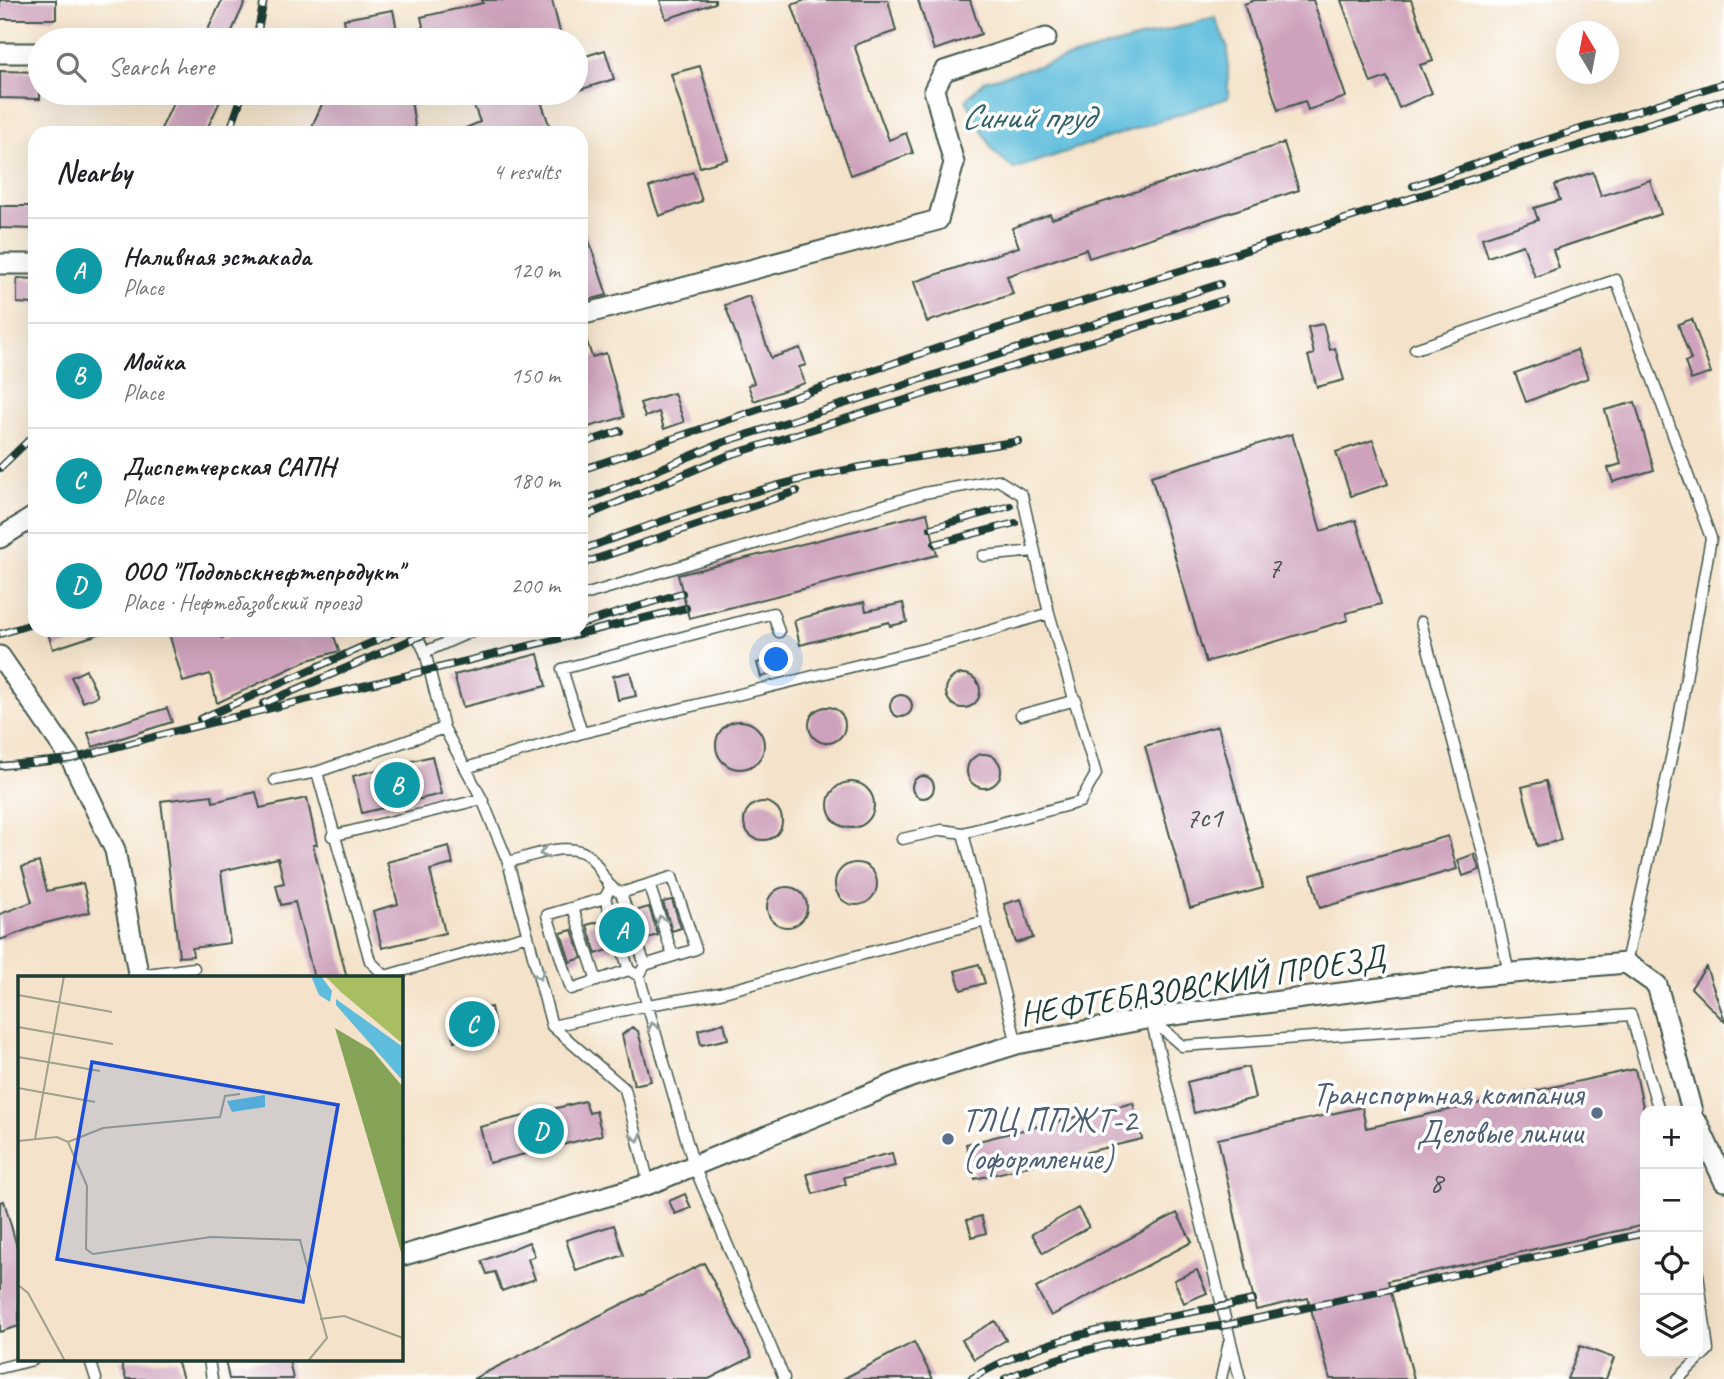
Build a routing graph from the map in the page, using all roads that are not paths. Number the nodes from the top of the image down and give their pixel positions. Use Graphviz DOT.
graph roads {
  1 [pos="1046,38"];
  2 [pos="0,52"];
  3 [pos="28,53"];
  4 [pos="0,264"];
  5 [pos="28,264"];
  6 [pos="588,313"];
  7 [pos="1415,349"];
  8 [pos="28,520"];
  9 [pos="0,538"];
  10 [pos="1035,551"];
  11 [pos="982,556"];
  12 [pos="588,594"];
  13 [pos="1049,613"];
  14 [pos="1421,622"];
  15 [pos="779,632"];
  16 [pos="418,637"];
  17 [pos="459,637"];
  18 [pos="425,652"];
  19 [pos="0,656"];
  20 [pos="1076,700"];
  21 [pos="1021,715"];
  22 [pos="444,728"];
  23 [pos="582,733"];
  24 [pos="466,768"];
  25 [pos="317,772"];
  26 [pos="275,780"];
  27 [pos="482,799"];
  28 [pos="963,833"];
  29 [pos="332,836"];
  30 [pos="902,839"];
  31 [pos="508,862"];
  32 [pos="649,884"];
  33 [pos="607,893"];
  34 [pos="621,893"];
  35 [pos="573,908"];
  36 [pos="985,920"];
  37 [pos="528,935"];
  38 [pos="673,956"];
  39 [pos="1626,963"];
  40 [pos="645,965"];
  41 [pos="194,968"];
  42 [pos="629,970"];
  43 [pos="1508,974"];
  44 [pos="139,976"];
  45 [pos="145,976"];
  46 [pos="639,976"];
  47 [pos="597,981"];
  48 [pos="648,1005"];
  49 [pos="1151,1018"];
  50 [pos="552,1026"];
  51 [pos="1017,1044"];
  52 [pos="1658,1106"];
  53 [pos="1691,1106"];
  54 [pos="1703,1131"];
  55 [pos="1717,1152"];
  56 [pos="694,1166"];
  57 [pos="1724,1181"];
  58 [pos="649,1184"];
  59 [pos="402,1256"];
  60 [pos="1701,1295"];
  61 [pos="1230,1338"];
  62 [pos="25,1362"];
  63 [pos="91,1362"];
  64 [pos="0,1368"];
  65 [pos="784,1378"];
  66 [pos="96,1379"];
  67 [pos="1221,1379"];
  68 [pos="1240,1379"];
  69 [pos="1678,1379"];
  1 -- 6 [label="street"];
  2 -- 3 [label="street"];
  4 -- 5 [label="street"];
  7 -- 39 [label="lane"];
  8 -- 9 [label="street"];
  10 -- 11 [label="lane"];
  10 -- 12 [label="lane"];
  10 -- 13 [label="lane"];
  13 -- 20 [label="lane"];
  13 -- 23 [label="lane"];
  14 -- 43 [label="lane"];
  15 -- 23 [label="lane"];
  16 -- 18 [label="lane"];
  17 -- 18 [label="lane"];
  18 -- 22 [label="lane"];
  19 -- 44 [label="street"];
  20 -- 21 [label="lane"];
  20 -- 28 [label="lane"];
  22 -- 24 [label="lane"];
  22 -- 25 [label="lane"];
  23 -- 24 [label="lane"];
  24 -- 27 [label="lane"];
  25 -- 26 [label="lane"];
  25 -- 29 [label="lane"];
  27 -- 29 [label="lane"];
  27 -- 31 [label="lane"];
  28 -- 30 [label="lane"];
  28 -- 36 [label="lane"];
  29 -- 37 [label="lane"];
  33 -- 31 [label="lane, one-way"];
  31 -- 37 [label="lane"];
  32 -- 34 [label="lane"];
  38 -- 32 [label="lane, one-way"];
  32 -- 38 [label="lane"];
  33 -- 34 [label="lane"];
  33 -- 35 [label="lane"];
  33 -- 42 [label="lane"];
  34 -- 40 [label="lane"];
  35 -- 47 [label="lane"];
  35 -- 47 [label="lane"];
  36 -- 48 [label="lane"];
  36 -- 51 [label="lane"];
  37 -- 50 [label="lane, one-way"];
  38 -- 40 [label="lane"];
  39 -- 43 [label="street, НЕФТЕБАЗОВСКИЙ ПРОЕЗД"];
  39 -- 53 [label="street"];
  40 -- 46 [label="lane"];
  41 -- 45 [label="lane"];
  42 -- 46 [label="lane"];
  42 -- 47 [label="lane"];
  43 -- 49 [label="street, НЕФТЕБАЗОВСКИЙ ПРОЕЗД"];
  46 -- 48 [label="lane"];
  48 -- 50 [label="lane"];
  56 -- 48 [label="lane, one-way"];
  49 -- 51 [label="street, НЕФТЕБАЗОВСКИЙ ПРОЕЗД"];
  49 -- 52 [label="lane"];
  49 -- 61 [label="lane"];
  50 -- 58 [label="lane, one-way"];
  51 -- 56 [label="street, НЕФТЕБАЗОВСКИЙ ПРОЕЗД"];
  54 -- 55 [label="street"];
  55 -- 57 [label="street"];
  56 -- 58 [label="street, НЕФТЕБАЗОВСКИЙ ПРОЕЗД"];
  56 -- 65 [label="lane"];
  58 -- 59 [label="street, НЕФТЕБАЗОВСКИЙ ПРОЕЗД"];
  60 -- 69 [label="lane"];
  61 -- 67 [label="lane"];
  61 -- 68 [label="lane"];
  62 -- 64 [label="lane"];
  63 -- 66 [label="lane"];
}
